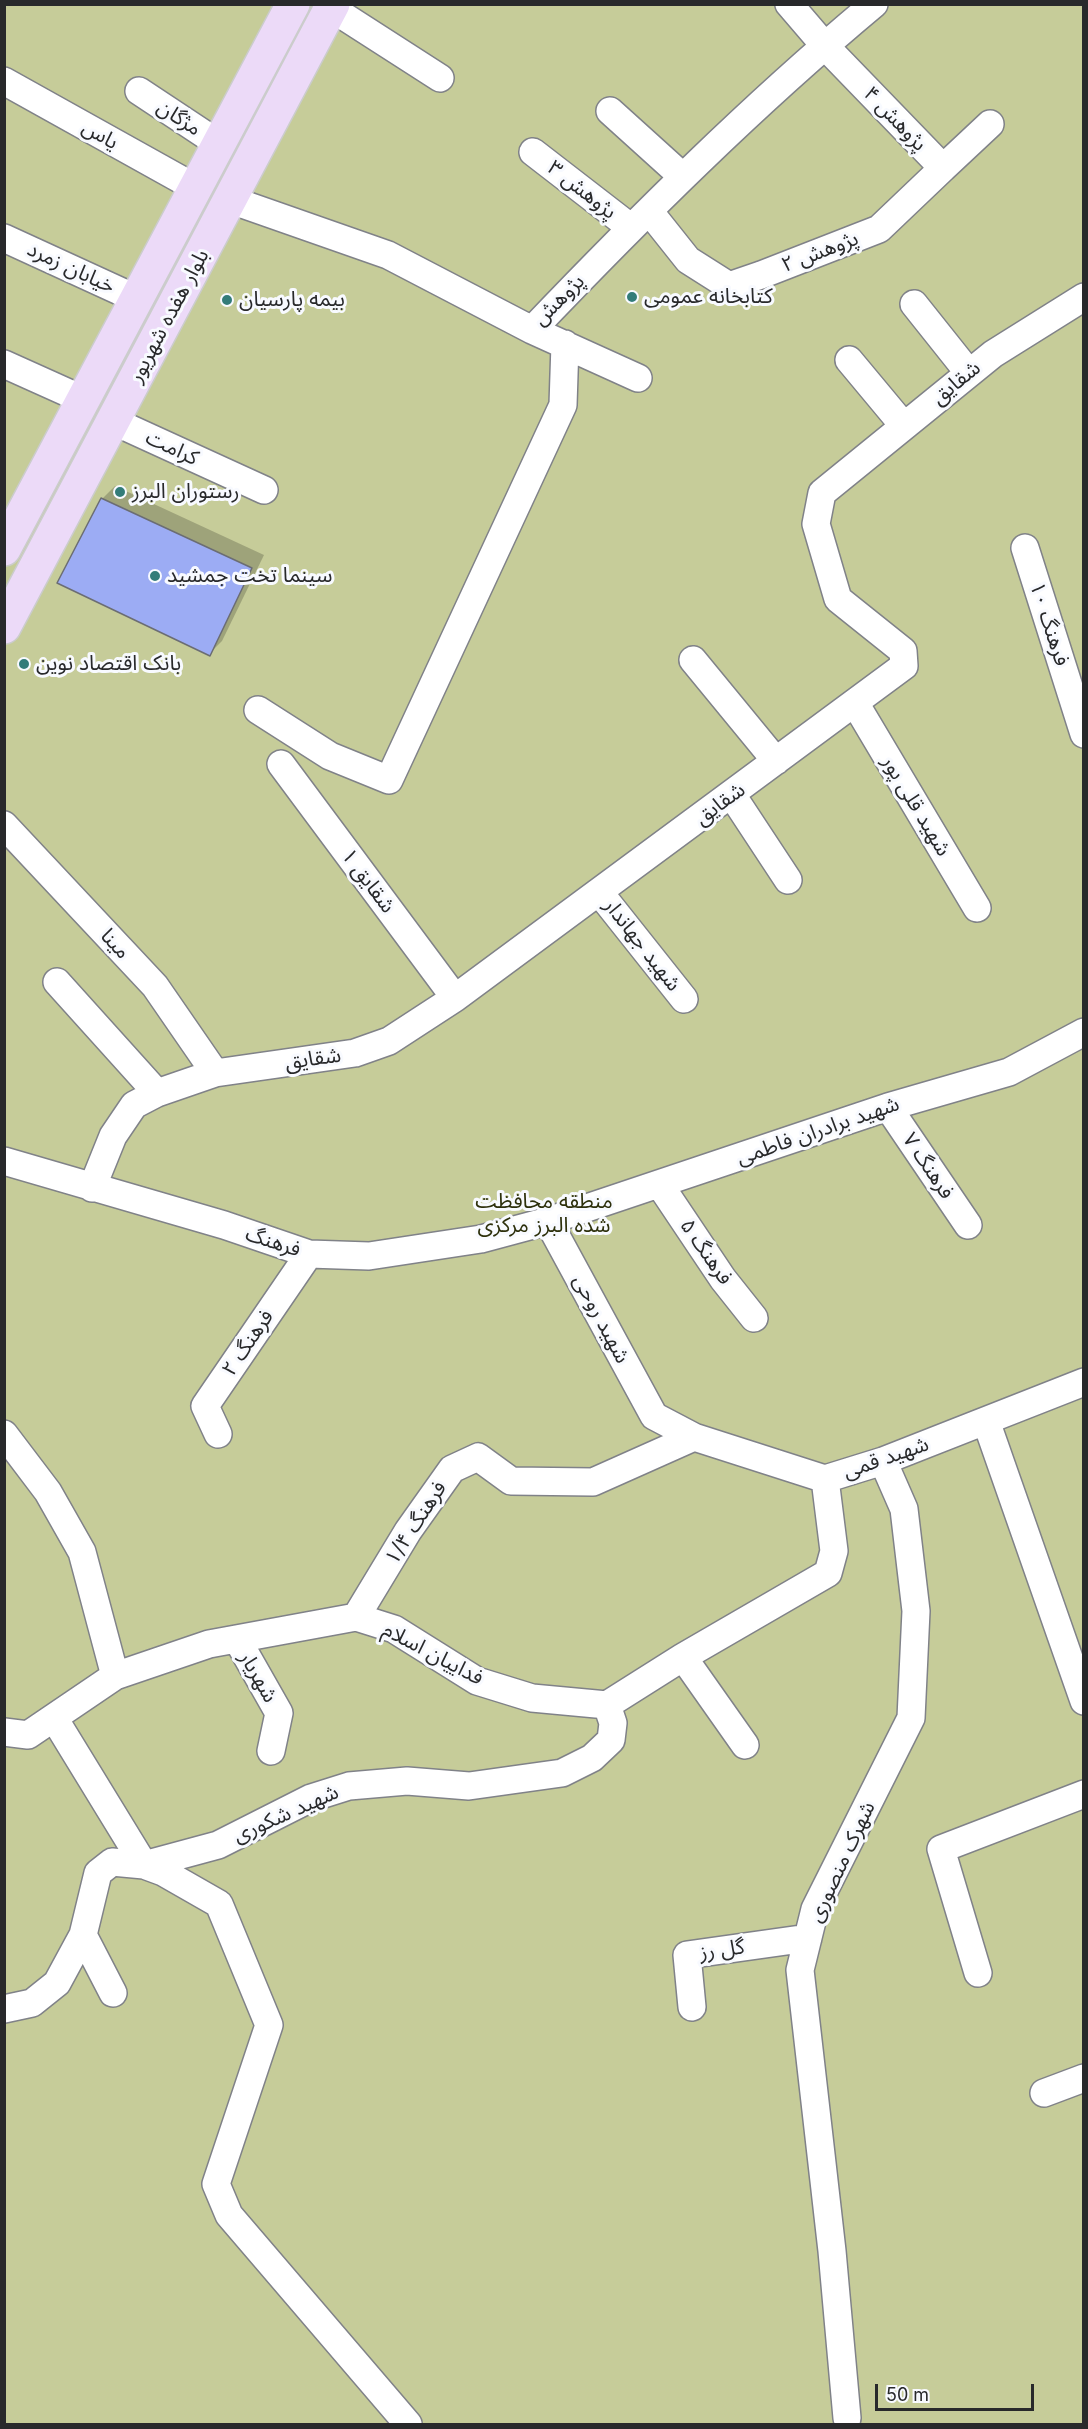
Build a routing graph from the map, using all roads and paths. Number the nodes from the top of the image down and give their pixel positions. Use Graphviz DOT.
graph roads {
  1 [pos="293,4"];
  2 [pos="789,4"];
  3 [pos="874,4"];
  4 [pos="332,6"];
  5 [pos="825,46"];
  6 [pos="440,78"];
  7 [pos="4,81"];
  8 [pos="139,91"];
  9 [pos="610,111"];
  10 [pos="990,124"];
  11 [pos="219,144"];
  12 [pos="533,153"];
  13 [pos="943,168"];
  14 [pos="683,177"];
  15 [pos="196,188"];
  16 [pos="231,200"];
  17 [pos="640,219"];
  18 [pos="879,229"];
  19 [pos="4,238"];
  20 [pos="1083,297"];
  21 [pos="137,299"];
  22 [pos="914,304"];
  23 [pos="532,330"];
  24 [pos="564,344"];
  25 [pos="849,360"];
  26 [pos="4,364"];
  27 [pos="969,373"];
  28 [pos="638,378"];
  29 [pos="84,399"];
  30 [pos="113,421"];
  31 [pos="904,426"];
  32 [pos="264,490"];
  33 [pos="6,543"];
  34 [pos="1025,548"];
  35 [pos="4,627"];
  36 [pos="693,660"];
  37 [pos="855,703"];
  38 [pos="258,710"];
  39 [pos="1083,734"];
  40 [pos="776,761"];
  41 [pos="281,764"];
  42 [pos="732,795"];
  43 [pos="4,825"];
  44 [pos="788,880"];
  45 [pos="599,892"];
  46 [pos="976,908"];
  47 [pos="57,982"];
  48 [pos="454,998"];
  49 [pos="684,999"];
  50 [pos="1083,1032"];
  51 [pos="215,1073"];
  52 [pos="157,1093"];
  53 [pos="888,1107"];
  54 [pos="4,1161"];
  55 [pos="660,1185"];
  56 [pos="92,1188"];
  57 [pos="548,1221"];
  58 [pos="968,1226"];
  59 [pos="309,1254"];
  60 [pos="754,1317"];
  61 [pos="1083,1382"];
  62 [pos="654,1416"];
  63 [pos="986,1421"];
  64 [pos="218,1434"];
  65 [pos="694,1437"];
  66 [pos="9,1450"];
  67 [pos="883,1461"];
  68 [pos="825,1479"];
  69 [pos="356,1617"];
  70 [pos="237,1640"];
  71 [pos="683,1657"];
  72 [pos="115,1676"];
  73 [pos="1083,1701"];
  74 [pos="607,1705"];
  75 [pos="54,1718"];
  76 [pos="4,1732"];
  77 [pos="744,1744"];
  78 [pos="271,1751"];
  79 [pos="1083,1794"];
  80 [pos="144,1865"];
  81 [pos="82,1935"];
  82 [pos="808,1938"];
  83 [pos="978,1973"];
  84 [pos="113,1993"];
  85 [pos="692,2007"];
  86 [pos="4,2009"];
  87 [pos="1083,2079"];
  88 [pos="1044,2093"];
  89 [pos="847,2418"];
  90 [pos="408,2424"];
  1 -- 11 [label="main road, بلوار هفده شهریور"];
  2 -- 5 [label="street, پژوهش ۴"];
  3 -- 5 [label="street, پژوهش"];
  4 -- 6 [label="street"];
  4 -- 16 [label="main road, بلوار هفده شهریور"];
  5 -- 13 [label="street, پژوهش ۴"];
  5 -- 14 [label="street, پژوهش"];
  7 -- 15 [label="street, یاس"];
  8 -- 11 [label="street, مژگان"];
  9 -- 14 [label="street"];
  10 -- 13 [label="street"];
  11 -- 15 [label="main road, بلوار هفده شهریور"];
  12 -- 17 [label="street, پژوهش ۳"];
  13 -- 18 [label="street, پژوهش ۴"];
  14 -- 17 [label="street, پژوهش"];
  15 -- 21 [label="main road, بلوار هفده شهریور"];
  16 -- 23 [label="street, پژوهش"];
  16 -- 30 [label="main road, بلوار هفده شهریور"];
  17 -- 18 [label="street, پژوهش ۲"];
  17 -- 23 [label="street, پژوهش"];
  19 -- 21 [label="street, خیابان زمرد"];
  20 -- 27 [label="street, شقایق"];
  21 -- 29 [label="main road, بلوار هفده شهریور"];
  22 -- 27 [label="street"];
  23 -- 24 [label="street"];
  24 -- 28 [label="street"];
  24 -- 38 [label="street"];
  25 -- 31 [label="street"];
  26 -- 29 [label="street"];
  27 -- 31 [label="street, شقایق"];
  29 -- 33 [label="main road, بلوار هفده شهریور"];
  30 -- 32 [label="street, کرامت"];
  30 -- 35 [label="main road, بلوار هفده شهریور"];
  31 -- 37 [label="street, شقایق"];
  34 -- 39 [label="street, فرهنگ ۱۰"];
  36 -- 40 [label="street"];
  37 -- 40 [label="street, شقایق"];
  37 -- 46 [label="street, شهید قلی پور"];
  40 -- 42 [label="street, شقایق"];
  41 -- 48 [label="street, شقایق ۱"];
  42 -- 44 [label="street"];
  42 -- 45 [label="street, شقایق"];
  43 -- 51 [label="street, مینا"];
  45 -- 48 [label="street, شقایق"];
  45 -- 49 [label="street, شهید جهاندار"];
  47 -- 52 [label="street"];
  48 -- 51 [label="street, شقایق"];
  50 -- 53 [label="street, شهید برادران فاطمی"];
  51 -- 52 [label="street, شقایق"];
  52 -- 56 [label="street, شقایق"];
  53 -- 55 [label="street, شهید برادران فاطمی"];
  53 -- 58 [label="street, فرهنگ ۷"];
  54 -- 56 [label="street, فرهنگ"];
  55 -- 57 [label="street, شهید برادران فاطمی"];
  55 -- 60 [label="street, فرهنگ ۵"];
  56 -- 59 [label="street, فرهنگ"];
  57 -- 59 [label="street, فرهنگ"];
  57 -- 62 [label="street, شهید روحی"];
  59 -- 64 [label="street, فرهنگ ۲"];
  61 -- 63 [label="street, شهید قمی"];
  62 -- 65 [label="street, شهید قمی"];
  63 -- 67 [label="street, شهید قمی"];
  63 -- 73 [label="street"];
  65 -- 68 [label="street, شهید قمی"];
  65 -- 69 [label="street, فرهنگ ۱/۴"];
  66 -- 72 [label="street"];
  67 -- 68 [label="street, شهید قمی"];
  67 -- 82 [label="street, شهرک منصوری"];
  68 -- 71 [label="street"];
  69 -- 70 [label="street, فداییان اسلام"];
  69 -- 74 [label="street, فداییان اسلام"];
  70 -- 72 [label="street, فداییان اسلام"];
  70 -- 78 [label="street, شهریار"];
  71 -- 74 [label="street"];
  71 -- 77 [label="street"];
  72 -- 75 [label="street, فداییان اسلام"];
  74 -- 80 [label="street, شهید شکوری"];
  75 -- 76 [label="street, فداییان اسلام"];
  75 -- 80 [label="street"];
  79 -- 83 [label="street"];
  80 -- 81 [label="street, شهید شکوری"];
  80 -- 90 [label="street"];
  81 -- 84 [label="street"];
  81 -- 86 [label="street, شهید شکوری"];
  82 -- 85 [label="street, گل رز"];
  82 -- 89 [label="street, شهرک منصوری"];
  87 -- 88 [label="street"];
}
